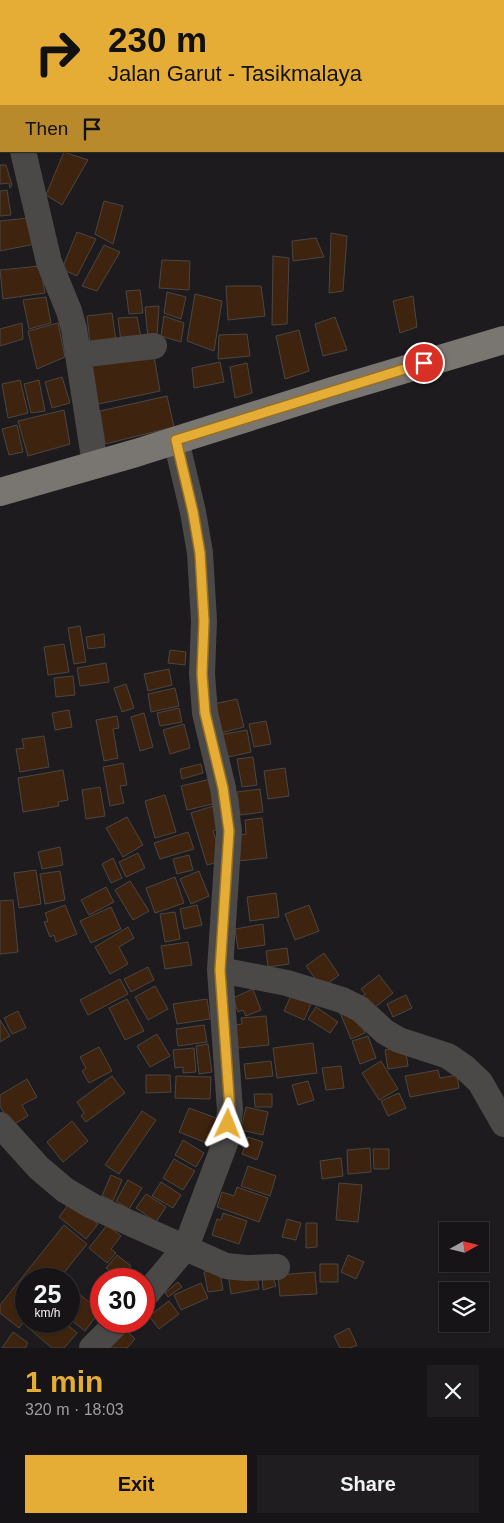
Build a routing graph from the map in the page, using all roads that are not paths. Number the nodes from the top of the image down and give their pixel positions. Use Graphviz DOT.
graph roads {
  1 [pos="23,152"];
  2 [pos="504,340"];
  3 [pos="154,346"];
  4 [pos="79,355"];
  5 [pos="176,440"];
  6 [pos="95,464"];
  7 [pos="0,492"];
  8 [pos="220,970"];
  9 [pos="504,1124"];
  10 [pos="0,1125"];
  11 [pos="186,1247"];
  12 [pos="277,1267"];
  13 [pos="155,1284"];
  14 [pos="107,1333"];
  15 [pos="92,1348"];
  1 -- 4 [label="street"];
  2 -- 5 [label="main road"];
  3 -- 4 [label="street"];
  4 -- 6 [label="street"];
  5 -- 6 [label="main road"];
  5 -- 8 [label="street"];
  6 -- 7 [label="main road"];
  8 -- 9 [label="street"];
  8 -- 11 [label="street"];
  10 -- 11 [label="street"];
  11 -- 12 [label="street"];
  11 -- 13 [label="street"];
  14 -- 15 [label="street"];
}
